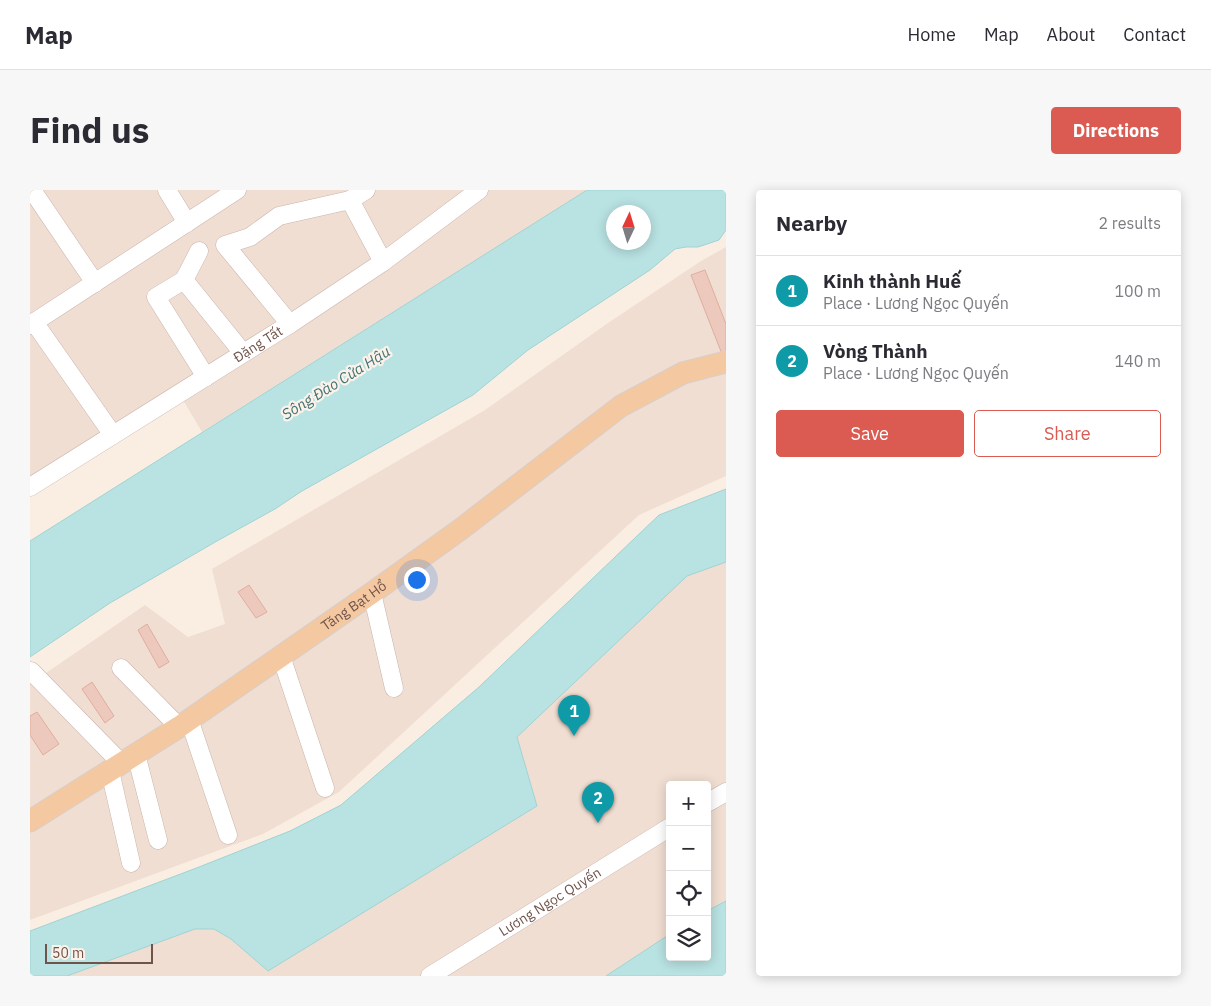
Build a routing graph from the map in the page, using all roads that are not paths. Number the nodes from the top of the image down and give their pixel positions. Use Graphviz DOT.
graph roads {
  1 [pos="32,190"];
  2 [pos="167,190"];
  3 [pos="237,190"];
  4 [pos="366,190"];
  5 [pos="479,190"];
  6 [pos="350,200"];
  7 [pos="187,223"];
  8 [pos="199,251"];
  9 [pos="383,262"];
  10 [pos="184,280"];
  11 [pos="95,283"];
  12 [pos="32,324"];
  13 [pos="290,324"];
  14 [pos="243,353"];
  15 [pos="726,362"];
  16 [pos="206,377"];
  17 [pos="113,435"];
  18 [pos="30,487"];
  19 [pos="372,593"];
  20 [pos="281,656"];
  21 [pos="121,668"];
  22 [pos="31,671"];
  23 [pos="394,688"];
  24 [pos="184,723"];
  25 [pos="122,763"];
  26 [pos="325,788"];
  27 [pos="726,792"];
  28 [pos="711,801"];
  29 [pos="30,821"];
  30 [pos="666,829"];
  31 [pos="228,835"];
  32 [pos="158,840"];
  33 [pos="131,863"];
  34 [pos="430,976"];
  1 -- 11 [label="street"];
  2 -- 7 [label="street"];
  3 -- 7 [label="street"];
  4 -- 6 [label="street"];
  5 -- 9 [label="street, Đặng Tất"];
  6 -- 9 [label="street"];
  6 -- 13 [label="street"];
  7 -- 11 [label="street"];
  8 -- 10 [label="street"];
  9 -- 13 [label="street, Đặng Tất"];
  10 -- 14 [label="street"];
  10 -- 16 [label="street"];
  11 -- 12 [label="street"];
  12 -- 17 [label="street"];
  13 -- 14 [label="street, Đặng Tất"];
  14 -- 16 [label="street, Đặng Tất"];
  15 -- 19 [label="main road, Tăng Bạt Hổ"];
  16 -- 17 [label="street, Đặng Tất"];
  17 -- 18 [label="street, Đặng Tất"];
  19 -- 20 [label="main road, Tăng Bạt Hổ"];
  19 -- 23 [label="street"];
  20 -- 24 [label="main road, Tăng Bạt Hổ"];
  20 -- 26 [label="street"];
  21 -- 24 [label="street"];
  22 -- 25 [label="street"];
  24 -- 25 [label="main road, Tăng Bạt Hổ"];
  24 -- 31 [label="street"];
  25 -- 29 [label="main road, Tăng Bạt Hổ"];
  25 -- 32 [label="street"];
  25 -- 33 [label="street"];
  27 -- 28 [label="street"];
  30 -- 34 [label="street, Lương Ngọc Quyến"];
}
